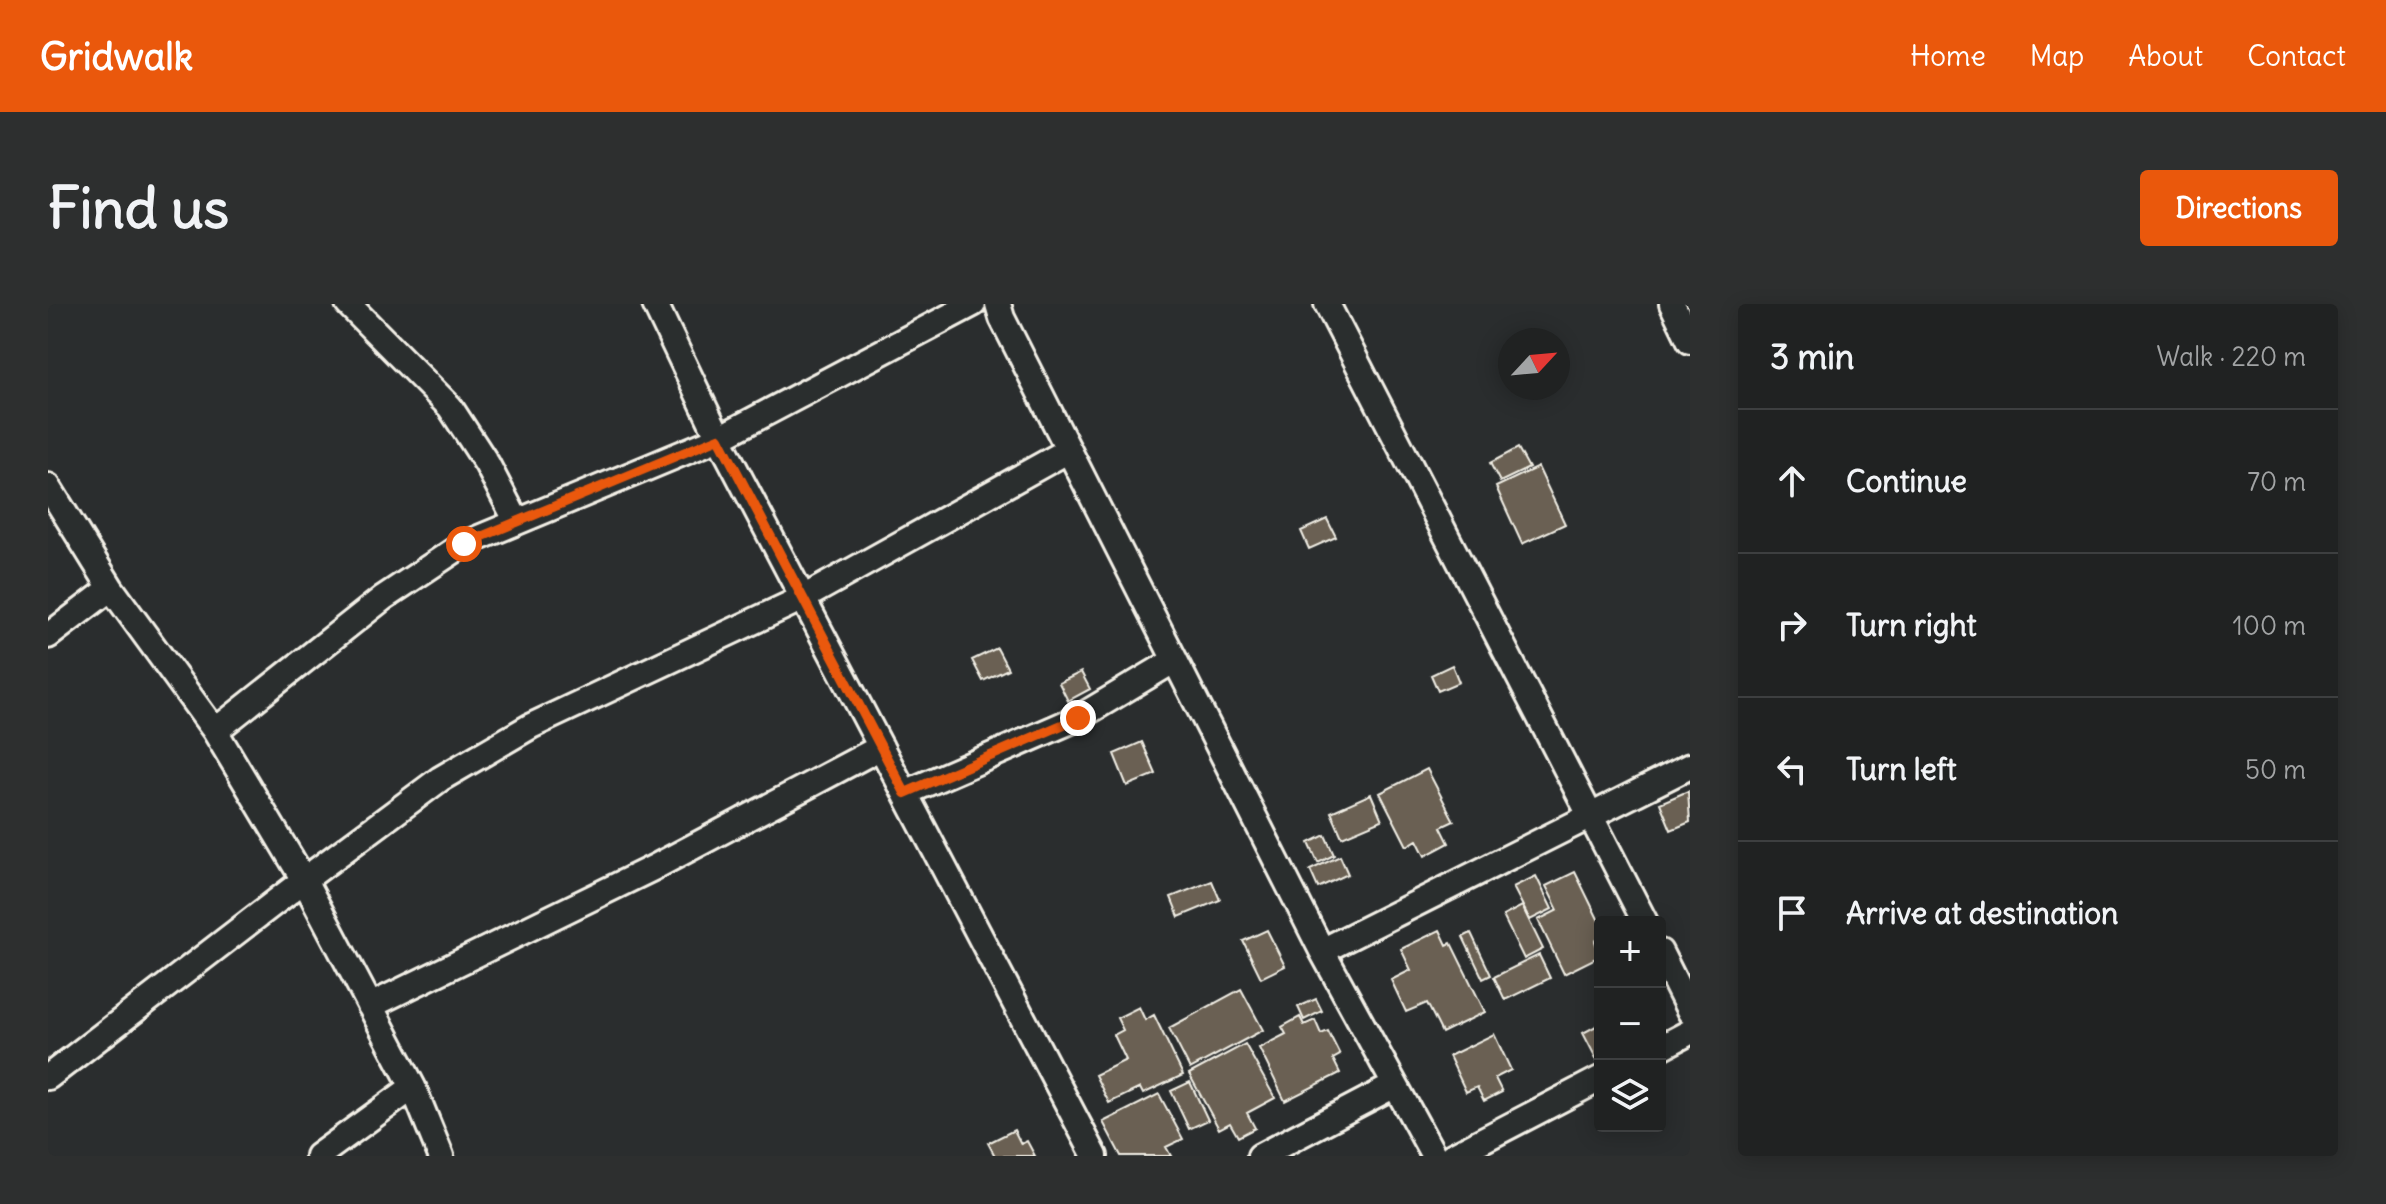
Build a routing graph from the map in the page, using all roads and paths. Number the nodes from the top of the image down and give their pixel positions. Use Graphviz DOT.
graph roads {
  1 [pos="348,304"];
  2 [pos="655,304"];
  3 [pos="973,304"];
  4 [pos="998,304"];
  5 [pos="1327,304"];
  6 [pos="1672,304"];
  7 [pos="1690,341"];
  8 [pos="719,438"];
  9 [pos="1069,450"];
  10 [pos="48,486"];
  11 [pos="517,522"];
  12 [pos="111,588"];
  13 [pos="803,598"];
  14 [pos="48,636"];
  15 [pos="1175,660"];
  16 [pos="215,731"];
  17 [pos="881,747"];
  18 [pos="1690,766"];
  19 [pos="905,793"];
  20 [pos="1592,815"];
  21 [pos="304,880"];
  22 [pos="1642,916"];
  23 [pos="1322,951"];
  24 [pos="1666,964"];
  25 [pos="370,1006"];
  26 [pos="1690,1012"];
  27 [pos="1690,1032"];
  28 [pos="1666,1045"];
  29 [pos="48,1077"];
  30 [pos="1594,1082"];
  31 [pos="1395,1085"];
  32 [pos="413,1087"];
  33 [pos="318,1156"];
  34 [pos="441,1156"];
  35 [pos="1095,1156"];
  36 [pos="1260,1156"];
  37 [pos="1434,1156"];
  38 [pos="1452,1156"];
  1 -- 11 [label="street"];
  2 -- 8 [label="street"];
  3 -- 8 [label="street"];
  4 -- 9 [label="street"];
  5 -- 20 [label="street"];
  6 -- 7 [label="street"];
  8 -- 11 [label="street"];
  8 -- 13 [label="street"];
  9 -- 13 [label="street"];
  9 -- 15 [label="street"];
  10 -- 12 [label="street"];
  11 -- 16 [label="street"];
  12 -- 14 [label="street"];
  12 -- 16 [label="street"];
  13 -- 17 [label="street"];
  13 -- 21 [label="street"];
  15 -- 19 [label="street"];
  15 -- 23 [label="street"];
  16 -- 21 [label="street"];
  17 -- 19 [label="street"];
  17 -- 25 [label="street"];
  18 -- 20 [label="street"];
  19 -- 35 [label="street"];
  20 -- 22 [label="street"];
  20 -- 23 [label="street"];
  21 -- 25 [label="street"];
  21 -- 29 [label="street"];
  23 -- 31 [label="street"];
  24 -- 26 [label="street"];
  25 -- 32 [label="street"];
  27 -- 28 [label="street"];
  30 -- 38 [label="street"];
  31 -- 36 [label="street"];
  31 -- 37 [label="street"];
  32 -- 33 [label="street"];
  32 -- 34 [label="street"];
}
